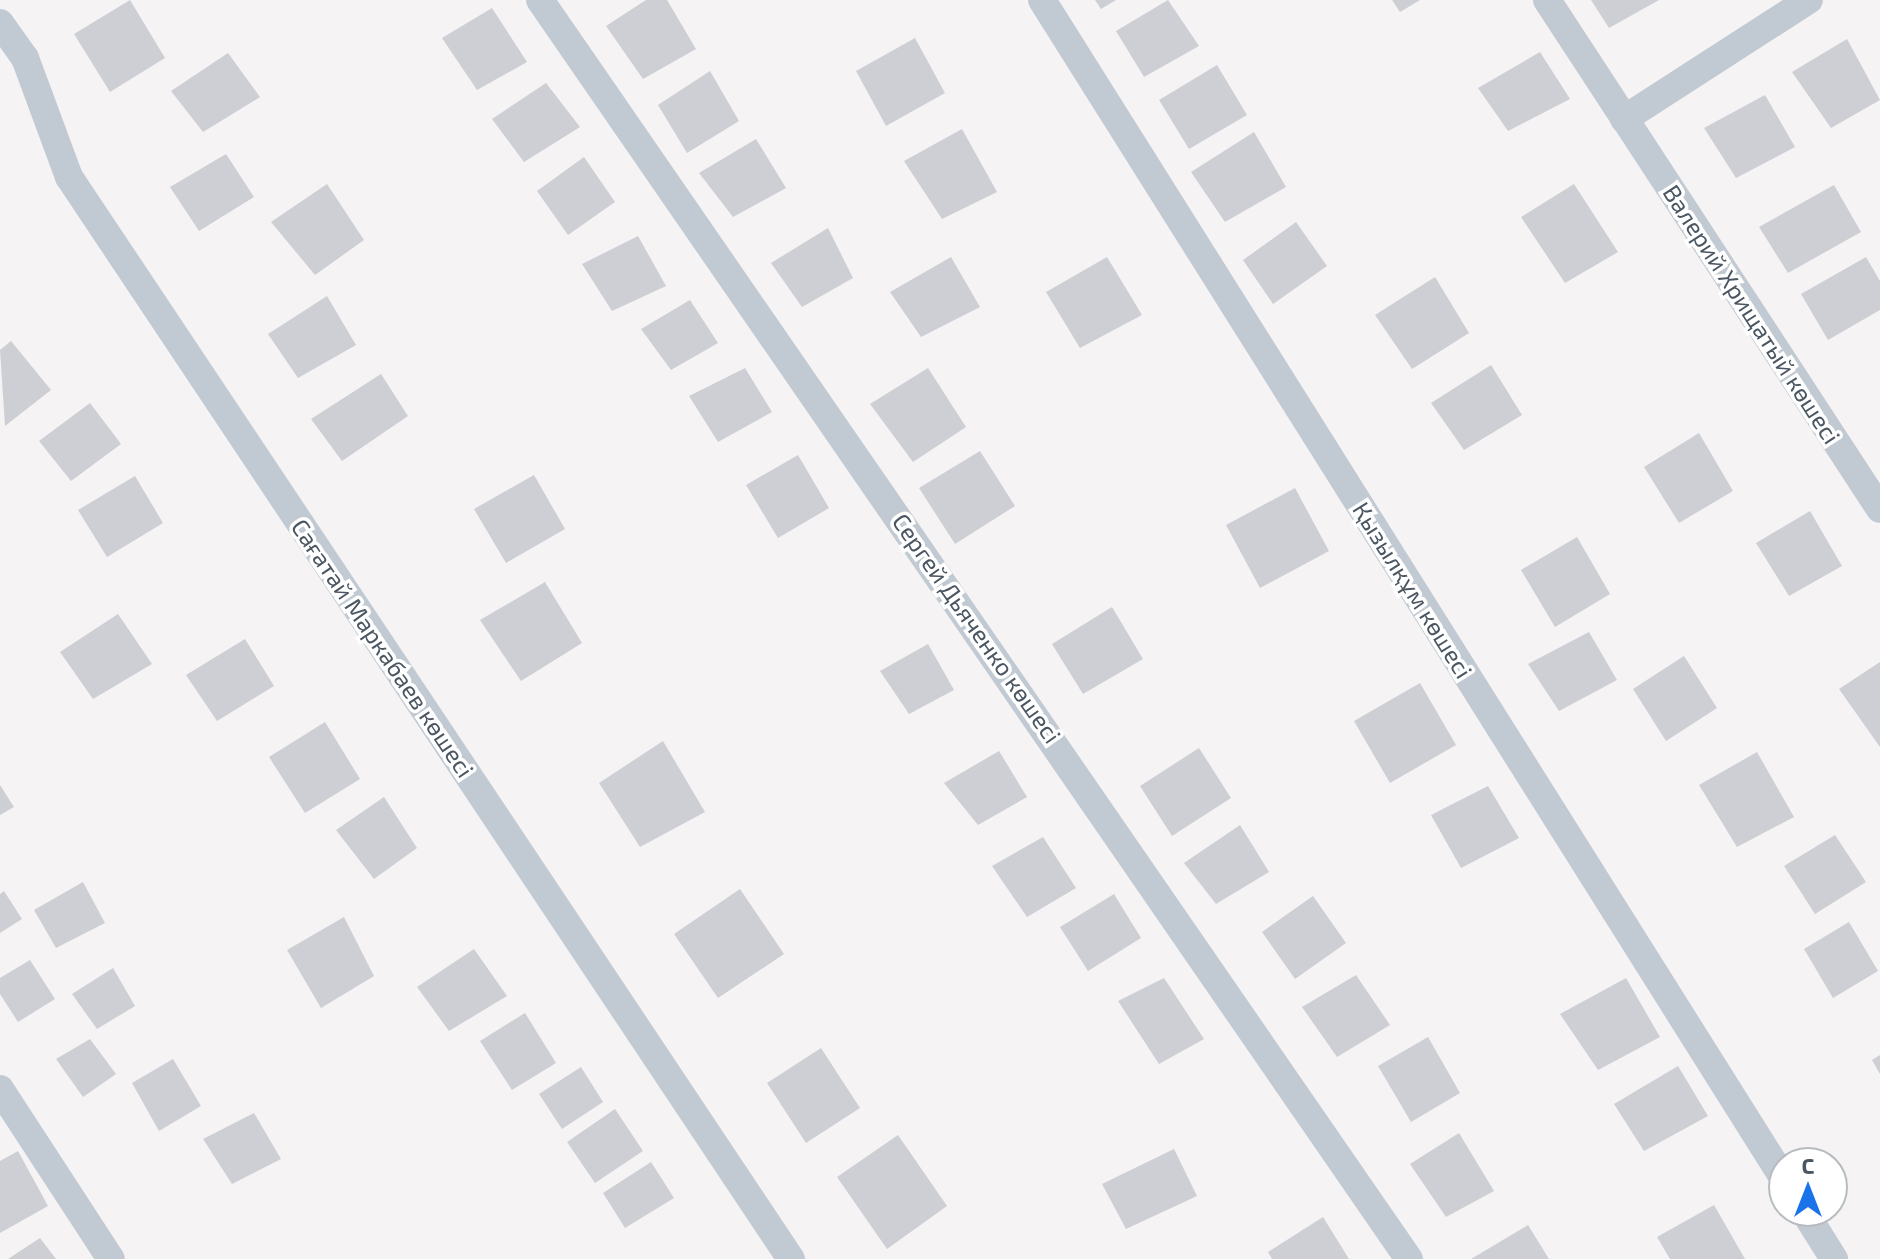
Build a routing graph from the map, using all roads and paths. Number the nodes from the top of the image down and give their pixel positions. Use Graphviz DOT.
graph roads {
  1 [pos="540,0"];
  2 [pos="1042,0"];
  3 [pos="1547,0"];
  4 [pos="1809,0"];
  5 [pos="0,23"];
  6 [pos="1624,119"];
  7 [pos="1880,509"];
  8 [pos="0,1089"];
  9 [pos="1768,1154"];
  10 [pos="1814,1227"];
  11 [pos="111,1259"];
  12 [pos="791,1259"];
  13 [pos="1409,1259"];
  14 [pos="1834,1259"];
  1 -- 13 [label="street, Сергей Дьяченко көшесі"];
  2 -- 9 [label="street, Қызылқұм көшесі"];
  3 -- 6 [label="street, Валерий Хрищатый көшесі"];
  4 -- 6 [label="street"];
  5 -- 12 [label="street, Сағатай Маркабаев көшесі"];
  6 -- 7 [label="street, Валерий Хрищатый көшесі"];
  8 -- 11 [label="street"];
  10 -- 14 [label="street"];
}
